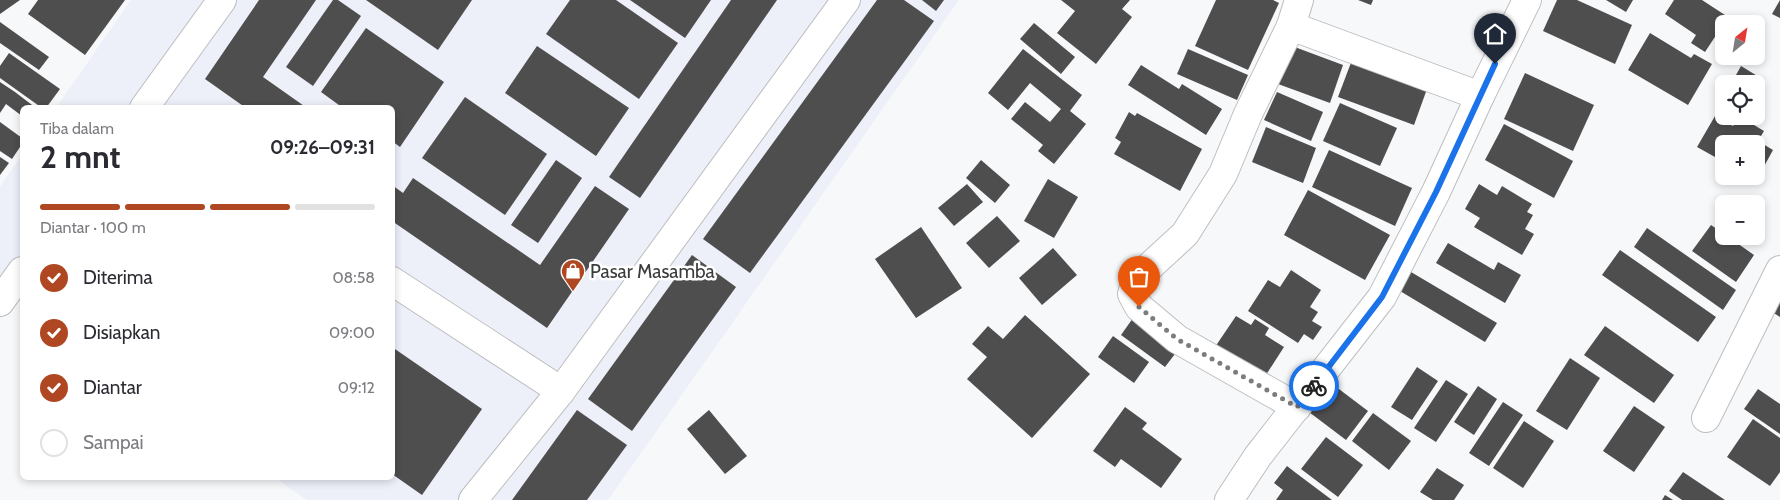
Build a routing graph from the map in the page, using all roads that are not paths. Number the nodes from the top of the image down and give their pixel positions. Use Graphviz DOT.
graph roads {
  1 [pos="222,0"];
  2 [pos="846,0"];
  3 [pos="1300,0"];
  4 [pos="1527,0"];
  5 [pos="1291,26"];
  6 [pos="1480,96"];
  7 [pos="146,105"];
  8 [pos="1780,270"];
  9 [pos="20,274"];
  10 [pos="395,283"];
  11 [pos="0,302"];
  12 [pos="561,391"];
  13 [pos="1297,407"];
  14 [pos="1706,418"];
  15 [pos="473,500"];
  16 [pos="1228,500"];
  1 -- 7 [label="street"];
  2 -- 12 [label="street"];
  3 -- 5 [label="street"];
  4 -- 6 [label="street"];
  5 -- 6 [label="street"];
  5 -- 13 [label="street"];
  6 -- 13 [label="street"];
  8 -- 14 [label="street"];
  9 -- 11 [label="street"];
  10 -- 12 [label="street"];
  12 -- 15 [label="street"];
  13 -- 16 [label="street"];
}
